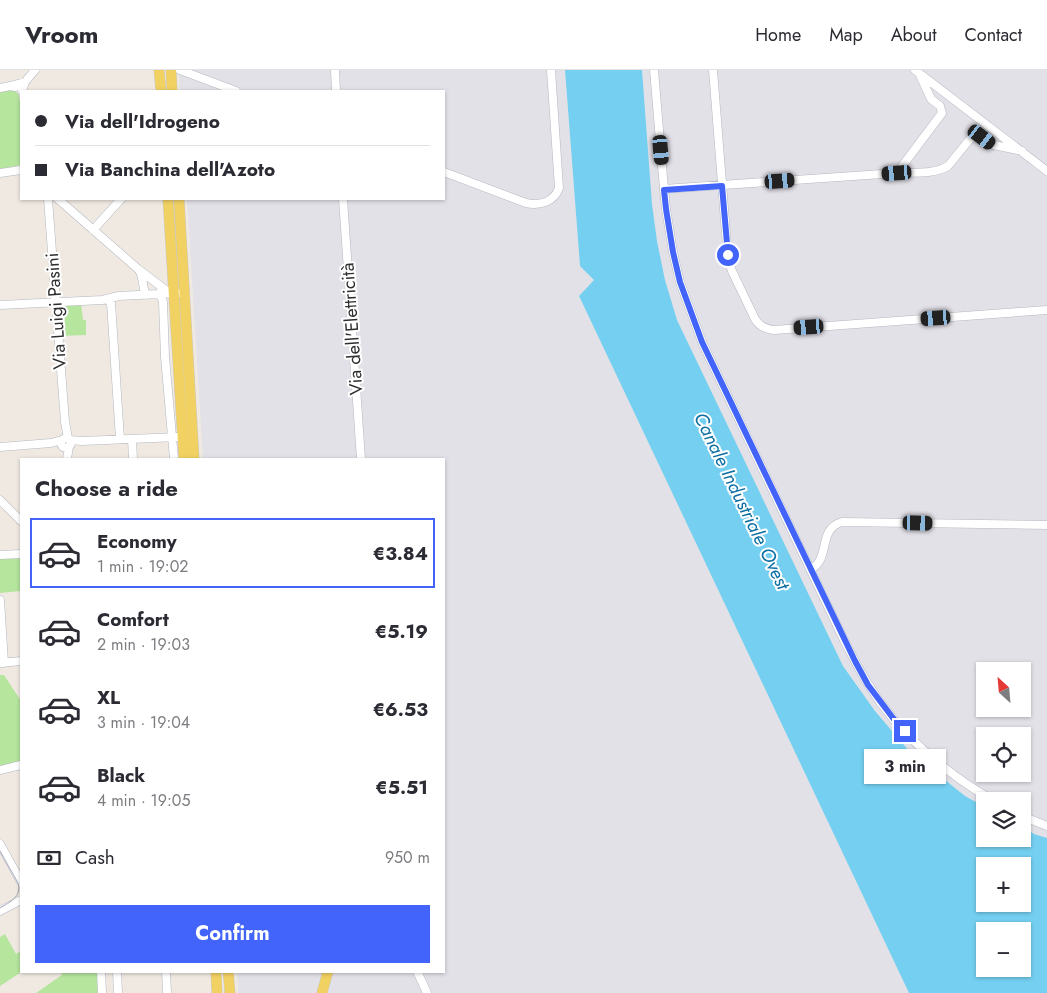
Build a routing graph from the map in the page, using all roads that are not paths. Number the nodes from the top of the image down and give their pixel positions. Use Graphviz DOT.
graph roads {
  1 [pos="35,70"];
  2 [pos="160,70"];
  3 [pos="171,70"];
  4 [pos="180,70"];
  5 [pos="335,70"];
  6 [pos="551,70"];
  7 [pos="654,70"];
  8 [pos="713,70"];
  9 [pos="917,72"];
  10 [pos="25,82"];
  11 [pos="10,86"];
  12 [pos="0,88"];
  13 [pos="23,90"];
  14 [pos="161,90"];
  15 [pos="172,90"];
  16 [pos="233,90"];
  17 [pos="336,90"];
  18 [pos="20,91"];
  19 [pos="1022,151"];
  20 [pos="20,170"];
  21 [pos="1047,171"];
  22 [pos="445,172"];
  23 [pos="0,173"];
  24 [pos="897,173"];
  25 [pos="722,186"];
  26 [pos="664,190"];
  27 [pos="48,200"];
  28 [pos="59,200"];
  29 [pos="120,200"];
  30 [pos="168,200"];
  31 [pos="179,200"];
  32 [pos="343,200"];
  33 [pos="93,230"];
  34 [pos="145,277"];
  35 [pos="161,291"];
  36 [pos="172,293"];
  37 [pos="185,293"];
  38 [pos="146,295"];
  39 [pos="111,300"];
  40 [pos="56,302"];
  41 [pos="0,304"];
  42 [pos="1047,310"];
  43 [pos="178,437"];
  44 [pos="120,439"];
  45 [pos="132,439"];
  46 [pos="66,443"];
  47 [pos="0,447"];
  48 [pos="67,457"];
  49 [pos="133,458"];
  50 [pos="174,458"];
  51 [pos="184,458"];
  52 [pos="194,458"];
  53 [pos="361,458"];
  54 [pos="0,500"];
  55 [pos="20,520"];
  56 [pos="1047,525"];
  57 [pos="20,554"];
  58 [pos="0,555"];
  59 [pos="811,569"];
  60 [pos="0,600"];
  61 [pos="20,661"];
  62 [pos="2,663"];
  63 [pos="20,766"];
  64 [pos="0,770"];
  65 [pos="979,792"];
  66 [pos="1031,820"];
  67 [pos="1047,826"];
  68 [pos="0,844"];
  69 [pos="20,880"];
  70 [pos="19,899"];
  71 [pos="0,911"];
  72 [pos="101,973"];
  73 [pos="117,973"];
  74 [pos="166,973"];
  75 [pos="216,973"];
  76 [pos="228,973"];
  77 [pos="327,973"];
  78 [pos="418,973"];
  79 [pos="102,993"];
  80 [pos="118,993"];
  81 [pos="168,993"];
  82 [pos="217,993"];
  83 [pos="230,993"];
  84 [pos="322,993"];
  85 [pos="427,993"];
  1 -- 10 [label="street"];
  2 -- 14 [label="main road"];
  3 -- 15 [label="main road"];
  4 -- 16 [label="street"];
  5 -- 17 [label="street"];
  6 -- 22 [label="street"];
  7 -- 26 [label="street"];
  8 -- 25 [label="street"];
  9 -- 19 [label="street"];
  9 -- 24 [label="street"];
  10 -- 11 [label="street"];
  10 -- 13 [label="street"];
  11 -- 12 [label="street"];
  11 -- 18 [label="street"];
  19 -- 21 [label="street"];
  19 -- 24 [label="street"];
  20 -- 23 [label="street"];
  24 -- 25 [label="street"];
  25 -- 26 [label="street"];
  25 -- 42 [label="street"];
  26 -- 59 [label="street"];
  27 -- 40 [label="street, Via Luigi Pasini"];
  28 -- 33 [label="street"];
  29 -- 33 [label="street"];
  30 -- 36 [label="main road"];
  31 -- 37 [label="main road"];
  32 -- 53 [label="street, Via dell'Elettricità"];
  33 -- 34 [label="street"];
  34 -- 35 [label="street"];
  34 -- 38 [label="street"];
  35 -- 36 [label="street"];
  35 -- 38 [label="street"];
  35 -- 43 [label="street"];
  36 -- 37 [label="street"];
  36 -- 43 [label="main road"];
  37 -- 52 [label="main road"];
  38 -- 39 [label="street"];
  39 -- 40 [label="street"];
  39 -- 44 [label="street"];
  40 -- 41 [label="street"];
  40 -- 46 [label="street, Via Luigi Pasini"];
  43 -- 45 [label="street"];
  43 -- 50 [label="street"];
  43 -- 51 [label="main road"];
  44 -- 45 [label="street"];
  44 -- 46 [label="street"];
  45 -- 49 [label="street"];
  46 -- 47 [label="street"];
  46 -- 48 [label="street, Via Luigi Pasini"];
  54 -- 55 [label="street"];
  56 -- 59 [label="street"];
  57 -- 58 [label="street"];
  59 -- 65 [label="street"];
  60 -- 62 [label="street"];
  61 -- 62 [label="street"];
  63 -- 64 [label="street"];
  66 -- 67 [label="street"];
  68 -- 69 [label="street"];
  70 -- 71 [label="street"];
  72 -- 79 [label="street"];
  73 -- 80 [label="street"];
  74 -- 81 [label="street"];
  75 -- 82 [label="main road"];
  76 -- 83 [label="main road"];
  77 -- 84 [label="main road"];
  78 -- 85 [label="street"];
}
